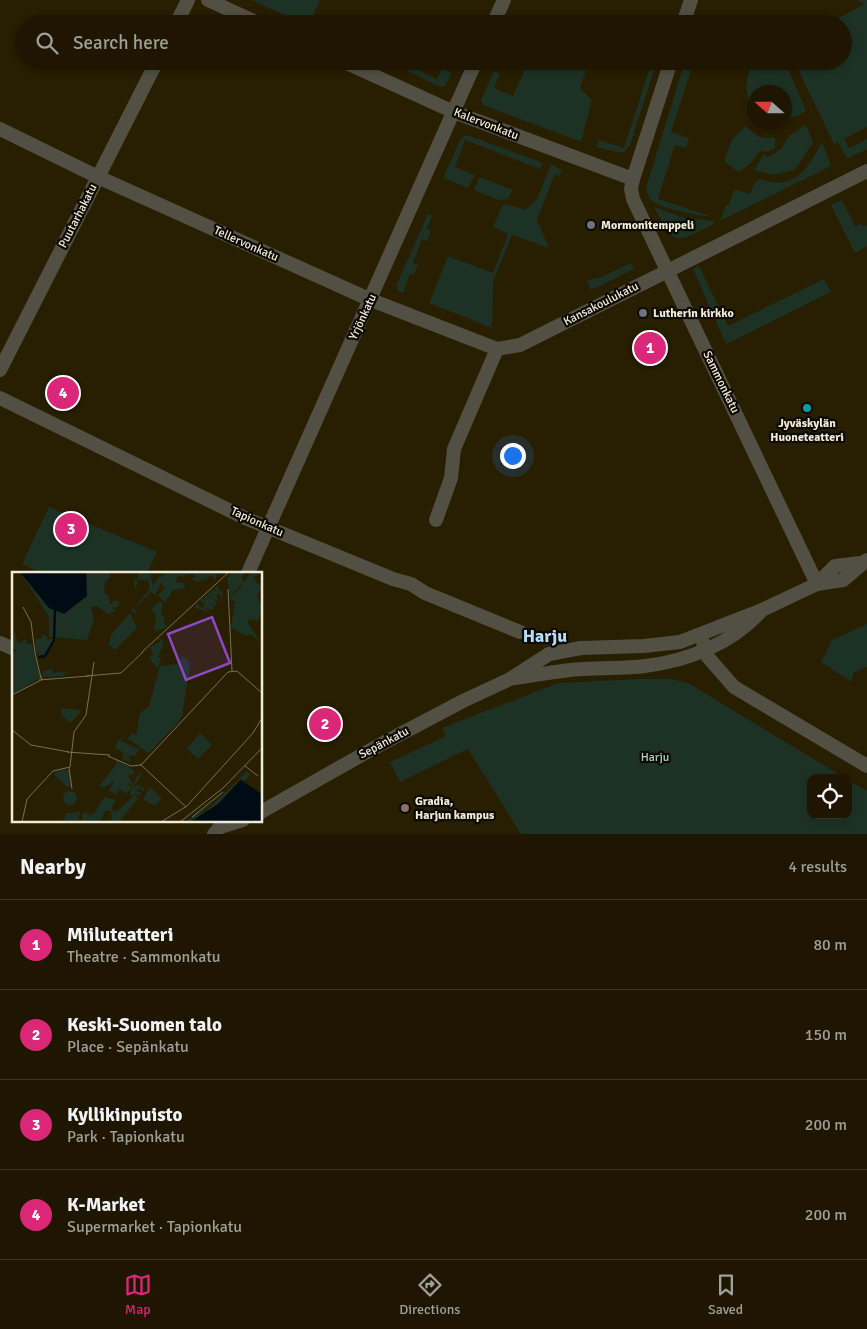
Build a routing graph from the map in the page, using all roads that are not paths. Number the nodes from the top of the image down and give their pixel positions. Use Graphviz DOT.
graph roads {
  1 [pos="188,0"];
  2 [pos="208,0"];
  3 [pos="504,0"];
  4 [pos="691,0"];
  5 [pos="180,15"];
  6 [pos="240,15"];
  7 [pos="497,15"];
  8 [pos="686,15"];
  9 [pos="152,70"];
  10 [pos="362,70"];
  11 [pos="472,70"];
  12 [pos="668,70"];
  13 [pos="454,112"];
  14 [pos="0,129"];
  15 [pos="867,172"];
  16 [pos="98,177"];
  17 [pos="633,179"];
  18 [pos="667,270"];
  19 [pos="371,300"];
  20 [pos="496,349"];
  21 [pos="0,370"];
  22 [pos="0,398"];
  23 [pos="436,520"];
  24 [pos="268,527"];
  25 [pos="864,562"];
  26 [pos="248,572"];
  27 [pos="818,584"];
  28 [pos="762,610"];
  29 [pos="520,632"];
  30 [pos="700,635"];
  31 [pos="0,643"];
  32 [pos="12,648"];
  33 [pos="705,650"];
  34 [pos="510,679"];
  35 [pos="867,766"];
  36 [pos="262,811"];
  37 [pos="236,822"];
  38 [pos="246,822"];
  39 [pos="214,834"];
  40 [pos="233,834"];
  1 -- 5 [label="street"];
  2 -- 6 [label="street"];
  3 -- 7 [label="street"];
  4 -- 8 [label="street"];
  9 -- 16 [label="street, Puutarhakatu"];
  10 -- 13 [label="street, Kalervonkatu"];
  11 -- 13 [label="street, Yrjönkatu"];
  12 -- 17 [label="street"];
  13 -- 17 [label="street, Kalervonkatu"];
  13 -- 19 [label="street, Yrjönkatu"];
  14 -- 16 [label="street, Tellervonkatu"];
  15 -- 18 [label="street, Kansakoulukatu"];
  16 -- 19 [label="street, Tellervonkatu"];
  16 -- 21 [label="street, Puutarhakatu"];
  17 -- 18 [label="street, Sammonkatu"];
  18 -- 20 [label="street, Kansakoulukatu"];
  18 -- 27 [label="street, Sammonkatu"];
  19 -- 20 [label="street, Tellervonkatu"];
  19 -- 24 [label="street, Yrjönkatu"];
  20 -- 23 [label="street"];
  22 -- 24 [label="street, Tapionkatu"];
  24 -- 26 [label="street, Yrjönkatu"];
  24 -- 29 [label="street, Tapionkatu"];
  25 -- 27 [label="street"];
  27 -- 28 [label="street"];
  28 -- 30 [label="street, Sepänkatu"];
  28 -- 33 [label="street, Sepänkatu"];
  30 -- 33 [label="street"];
  30 -- 34 [label="street, Sepänkatu"];
  31 -- 32 [label="street"];
  33 -- 34 [label="street, Sepänkatu"];
  33 -- 35 [label="street"];
  34 -- 36 [label="street, Sepänkatu"];
  37 -- 39 [label="street"];
  38 -- 40 [label="street"];
}
